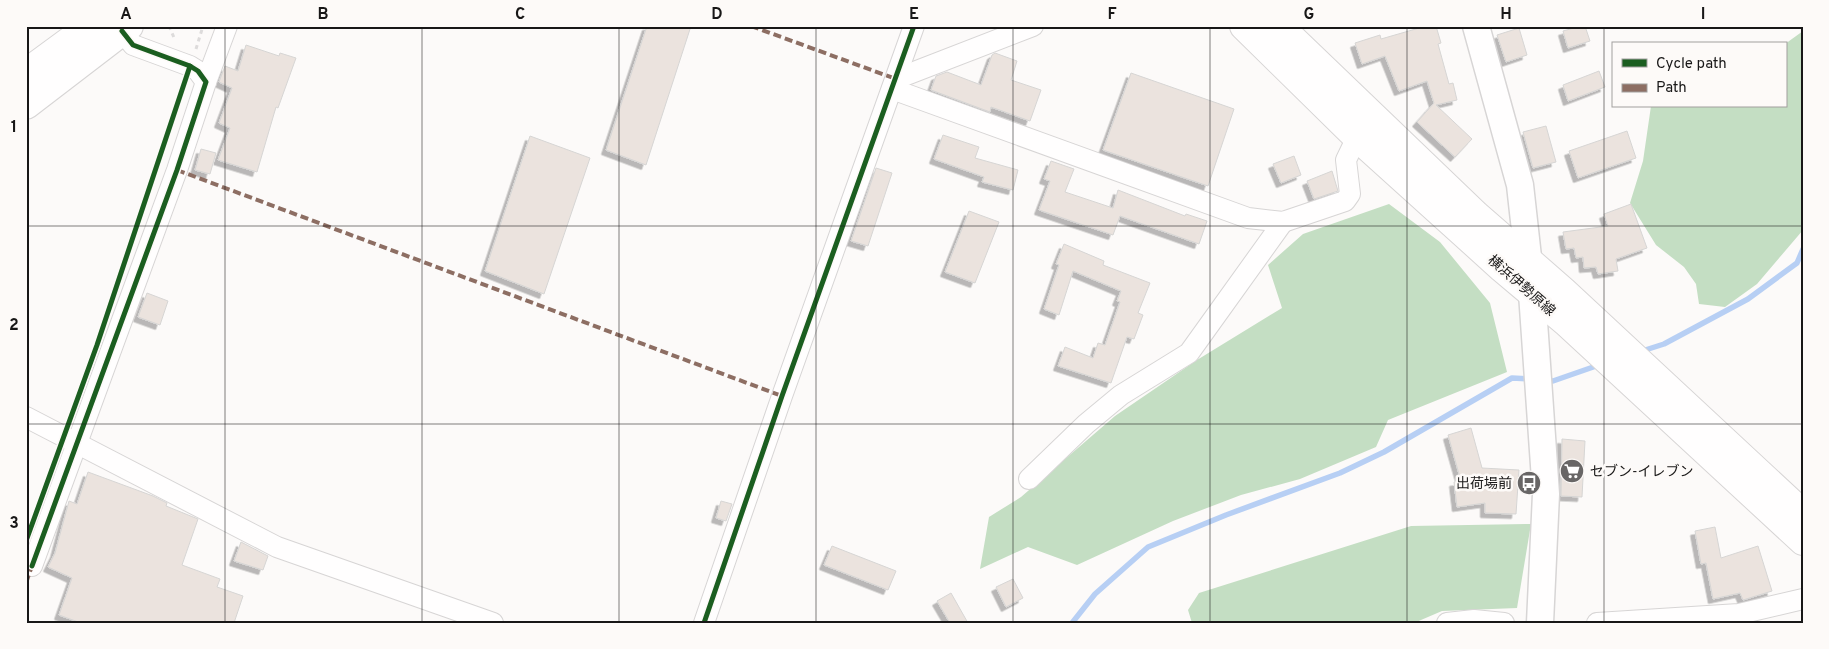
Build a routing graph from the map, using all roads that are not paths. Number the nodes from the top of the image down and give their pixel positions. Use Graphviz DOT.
graph roads {
  1 [pos="90,26"];
  2 [pos="227,26"];
  3 [pos="914,26"];
  4 [pos="1033,26"];
  5 [pos="1244,26"];
  6 [pos="1279,26"];
  7 [pos="1476,26"];
  8 [pos="125,29"];
  9 [pos="26,73"];
  10 [pos="206,82"];
  11 [pos="894,84"];
  12 [pos="26,105"];
  13 [pos="1357,137"];
  14 [pos="1283,222"];
  15 [pos="1528,260"];
  16 [pos="1532,293"];
  17 [pos="26,417"];
  18 [pos="76,443"];
  19 [pos="1028,478"];
  20 [pos="1803,514"];
  21 [pos="1803,541"];
  22 [pos="32,566"];
  23 [pos="1803,599"];
  24 [pos="1740,618"];
  25 [pos="493,623"];
  26 [pos="704,623"];
  27 [pos="1447,623"];
  28 [pos="1504,623"];
  29 [pos="1540,623"];
  30 [pos="1596,623"];
  1 -- 9 [label="main road"];
  2 -- 10 [label="street"];
  3 -- 11 [label="street"];
  4 -- 11 [label="street"];
  5 -- 13 [label="main road, 横浜伊勢原線"];
  6 -- 15 [label="main road, 横浜伊勢原線"];
  7 -- 15 [label="street"];
  8 -- 10 [label="street"];
  8 -- 12 [label="main road"];
  10 -- 18 [label="street"];
  11 -- 14 [label="street"];
  11 -- 26 [label="street"];
  13 -- 14 [label="street"];
  13 -- 16 [label="main road, 横浜伊勢原線"];
  14 -- 19 [label="street"];
  15 -- 16 [label="street"];
  15 -- 20 [label="main road, 横浜伊勢原線"];
  16 -- 21 [label="main road, 横浜伊勢原線"];
  16 -- 29 [label="street"];
  17 -- 18 [label="street"];
  18 -- 22 [label="street"];
  18 -- 25 [label="street"];
  23 -- 24 [label="street"];
  24 -- 30 [label="street"];
  27 -- 28 [label="street"];
}
